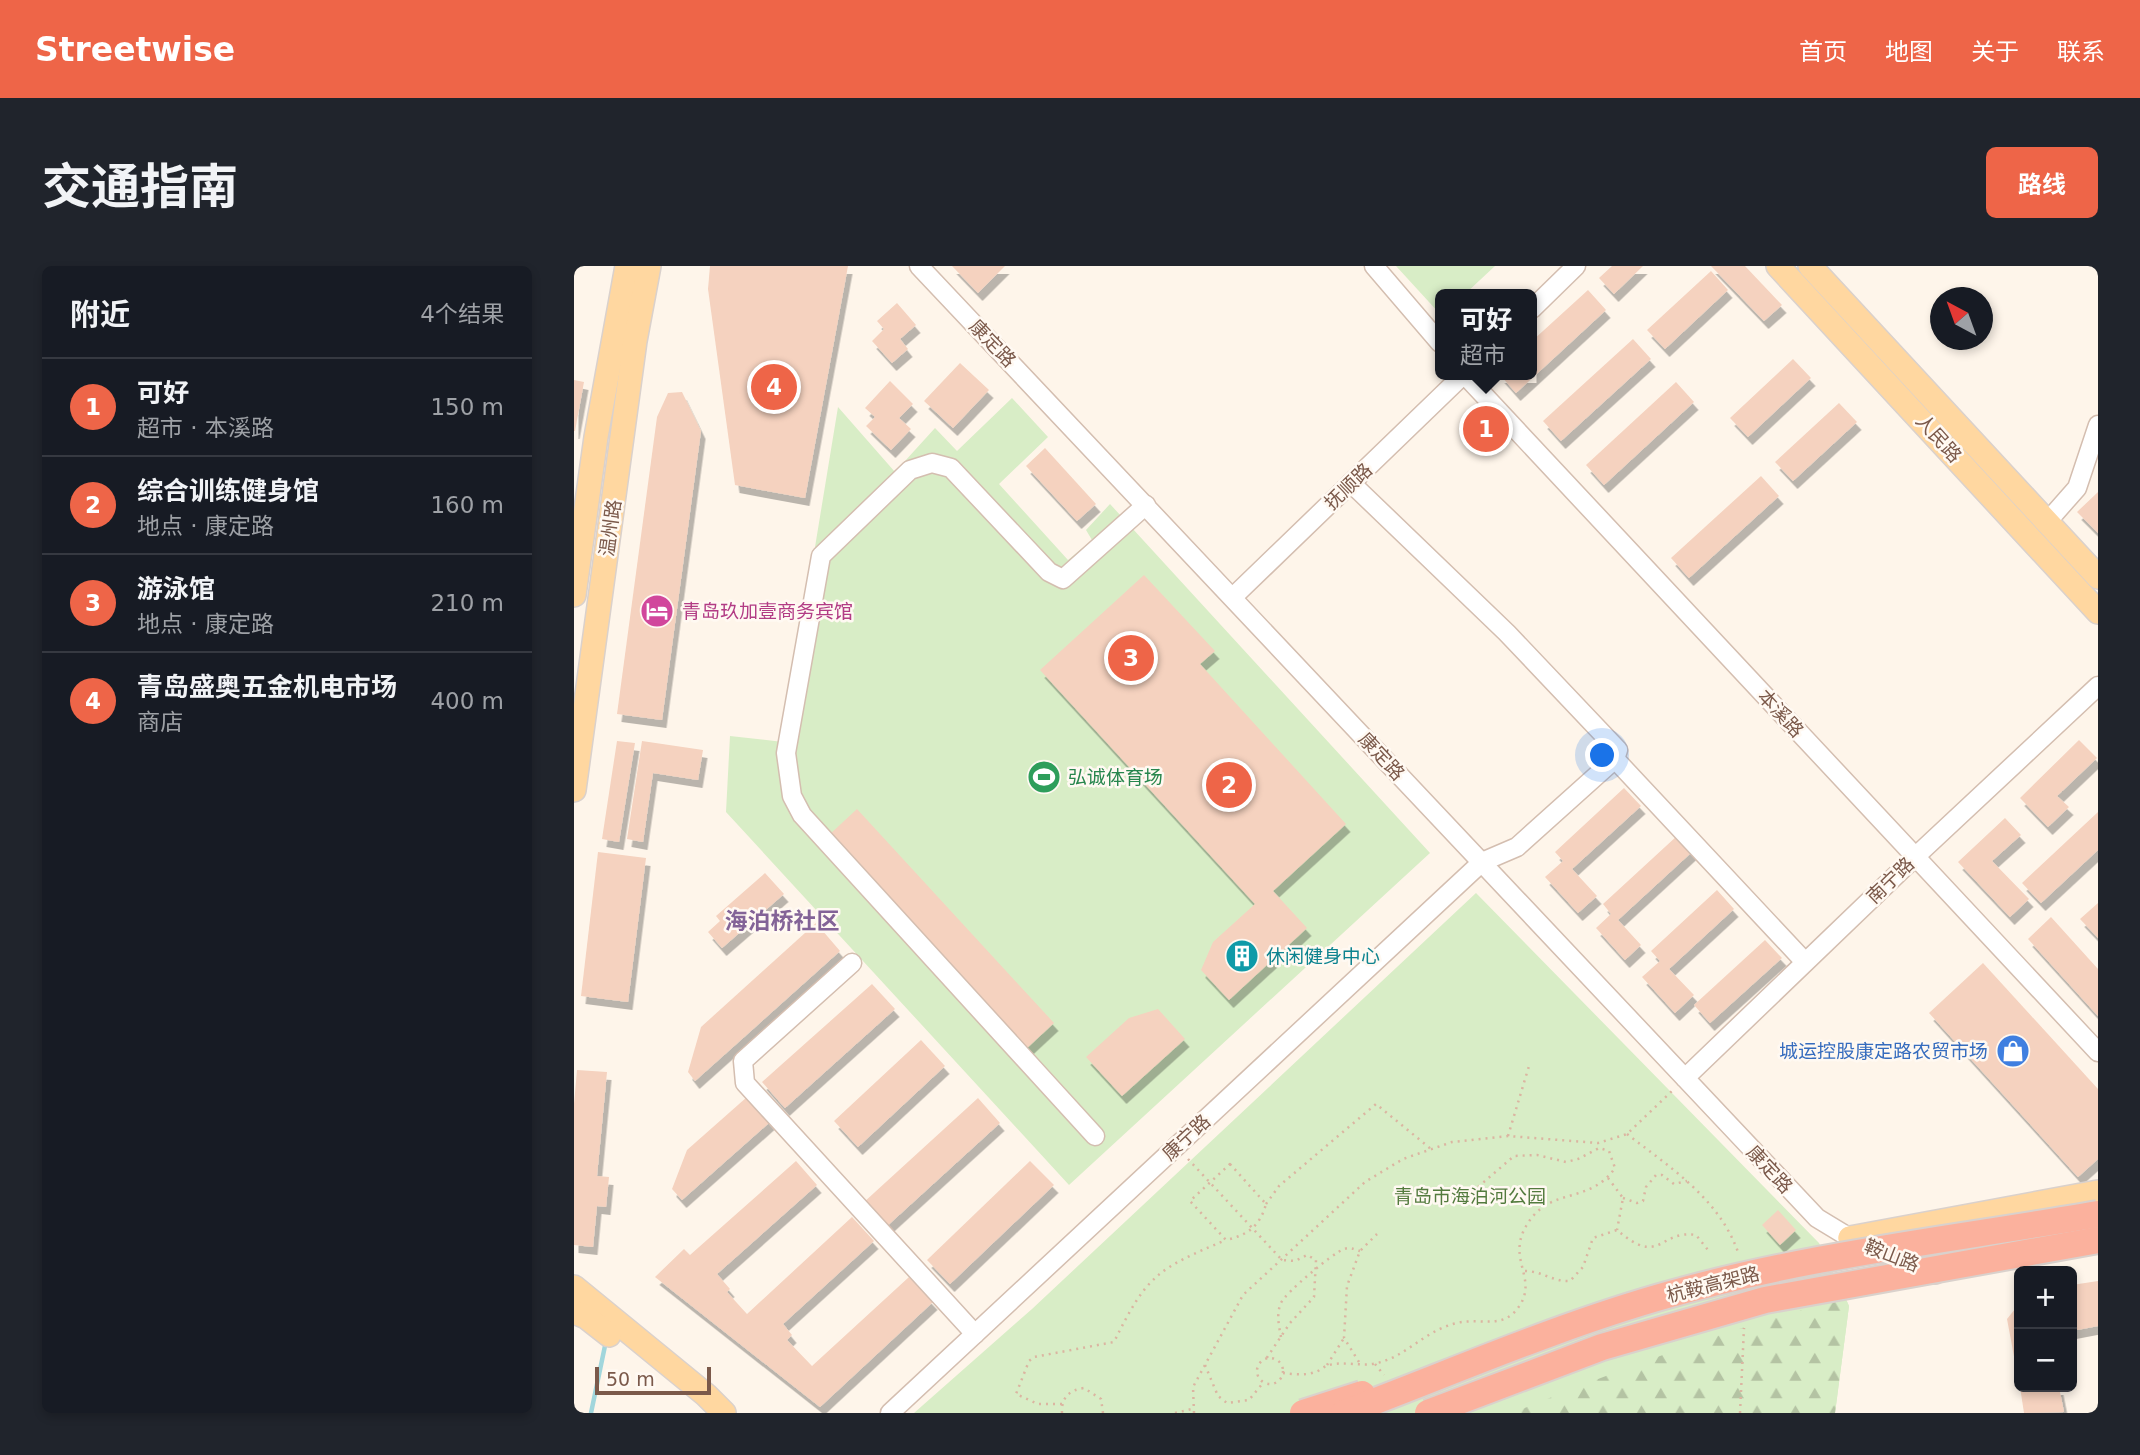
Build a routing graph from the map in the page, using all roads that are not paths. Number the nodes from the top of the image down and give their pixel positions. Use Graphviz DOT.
graph roads {
  1 [pos="627,266"];
  2 [pos="649,266"];
  3 [pos="919,266"];
  4 [pos="1374,266"];
  5 [pos="1577,266"];
  6 [pos="1777,266"];
  7 [pos="1810,266"];
  8 [pos="1537,303"];
  9 [pos="1435,337"];
  10 [pos="1459,380"];
  11 [pos="1469,380"];
  12 [pos="2098,425"];
  13 [pos="1351,482"];
  14 [pos="1146,505"];
  15 [pos="2047,522"];
  16 [pos="2098,577"];
  17 [pos="574,595"];
  18 [pos="1233,597"];
  19 [pos="2098,612"];
  20 [pos="2098,686"];
  21 [pos="1615,760"];
  22 [pos="574,790"];
  23 [pos="1915,857"];
  24 [pos="1482,862"];
  25 [pos="1805,962"];
  26 [pos="852,963"];
  27 [pos="2098,1052"];
  28 [pos="1685,1078"];
  29 [pos="1095,1136"];
  30 [pos="2098,1192"];
  31 [pos="2098,1214"];
  32 [pos="1850,1238"];
  33 [pos="2098,1240"];
  34 [pos="2098,1252"];
  35 [pos="574,1287"];
  36 [pos="574,1312"];
  37 [pos="1596,1317"];
  38 [pos="975,1334"];
  39 [pos="705,1413"];
  40 [pos="724,1413"];
  41 [pos="890,1413"];
  42 [pos="1303,1413"];
  43 [pos="1344,1413"];
  44 [pos="1428,1413"];
  1 -- 17 [label="main road, 温州路"];
  2 -- 22 [label="main road, 温州路"];
  3 -- 14 [label="street, 康定路"];
  4 -- 9 [label="street"];
  5 -- 8 [label="street"];
  6 -- 19 [label="main road, 人民路"];
  7 -- 15 [label="main road, 人民路"];
  10 -- 13 [label="street, 抚顺路"];
  11 -- 23 [label="street, 本溪路"];
  12 -- 15 [label="street"];
  13 -- 18 [label="street, 抚顺路"];
  13 -- 21 [label="street"];
  14 -- 18 [label="street, 康定路"];
  14 -- 29 [label="street"];
  15 -- 16 [label="main road, 人民路"];
  18 -- 24 [label="street, 康定路"];
  20 -- 23 [label="street, 南宁路"];
  21 -- 24 [label="street, 康宁路"];
  21 -- 25 [label="street"];
  23 -- 25 [label="street, 南宁路"];
  23 -- 27 [label="street, 本溪路"];
  24 -- 28 [label="street, 康定路"];
  24 -- 38 [label="street, 康宁路"];
  25 -- 28 [label="street, 南宁路"];
  26 -- 38 [label="street"];
  28 -- 32 [label="street, 康定路"];
  30 -- 32 [label="main road, 鞍山路"];
  31 -- 37 [label="highway, 杭鞍高架路, bridge"];
  32 -- 34 [label="main road, 鞍山路"];
  33 -- 44 [label="highway, 杭鞍高架路, bridge"];
  35 -- 40 [label="main road"];
  36 -- 39 [label="main road"];
  37 -- 42 [label="highway, bridge"];
  37 -- 43 [label="highway, 杭鞍高架路, bridge"];
  38 -- 41 [label="street, 康宁路"];
}
